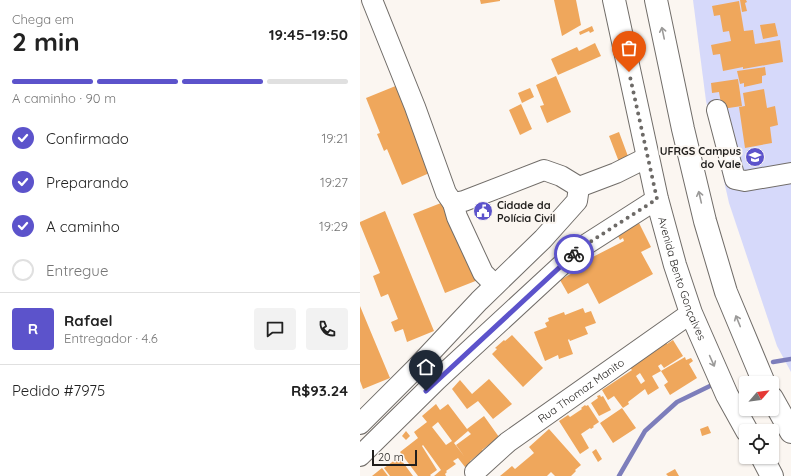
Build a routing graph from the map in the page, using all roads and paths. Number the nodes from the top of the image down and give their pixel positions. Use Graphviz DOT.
graph roads {
  1 [pos="372,0"];
  2 [pos="614,0"];
  3 [pos="656,0"];
  4 [pos="716,110"];
  5 [pos="648,157"];
  6 [pos="791,173"];
  7 [pos="579,187"];
  8 [pos="657,199"];
  9 [pos="452,203"];
  10 [pos="495,285"];
  11 [pos="691,313"];
  12 [pos="761,376"];
  13 [pos="779,411"];
  14 [pos="360,424"];
  15 [pos="743,424"];
  16 [pos="791,432"];
  17 [pos="360,456"];
  18 [pos="766,464"];
  19 [pos="475,472"];
  20 [pos="772,476"];
  1 -- 9 [label="street"];
  2 -- 5 [label="main road, Avenida Bento Gonçalves"];
  12 -- 3 [label="main road, one-way"];
  4 -- 6 [label="street"];
  5 -- 7 [label="street"];
  5 -- 8 [label="main road, Avenida Bento Gonçalves"];
  7 -- 9 [label="street"];
  7 -- 10 [label="street"];
  8 -- 11 [label="main road, Avenida Bento Gonçalves"];
  8 -- 17 [label="street"];
  9 -- 10 [label="street"];
  10 -- 14 [label="street"];
  11 -- 15 [label="main road, Avenida Bento Gonçalves, one-way"];
  11 -- 19 [label="street, Rua Thomaz Manito"];
  13 -- 16 [label="main road"];
  18 -- 20 [label="main road"];
}
